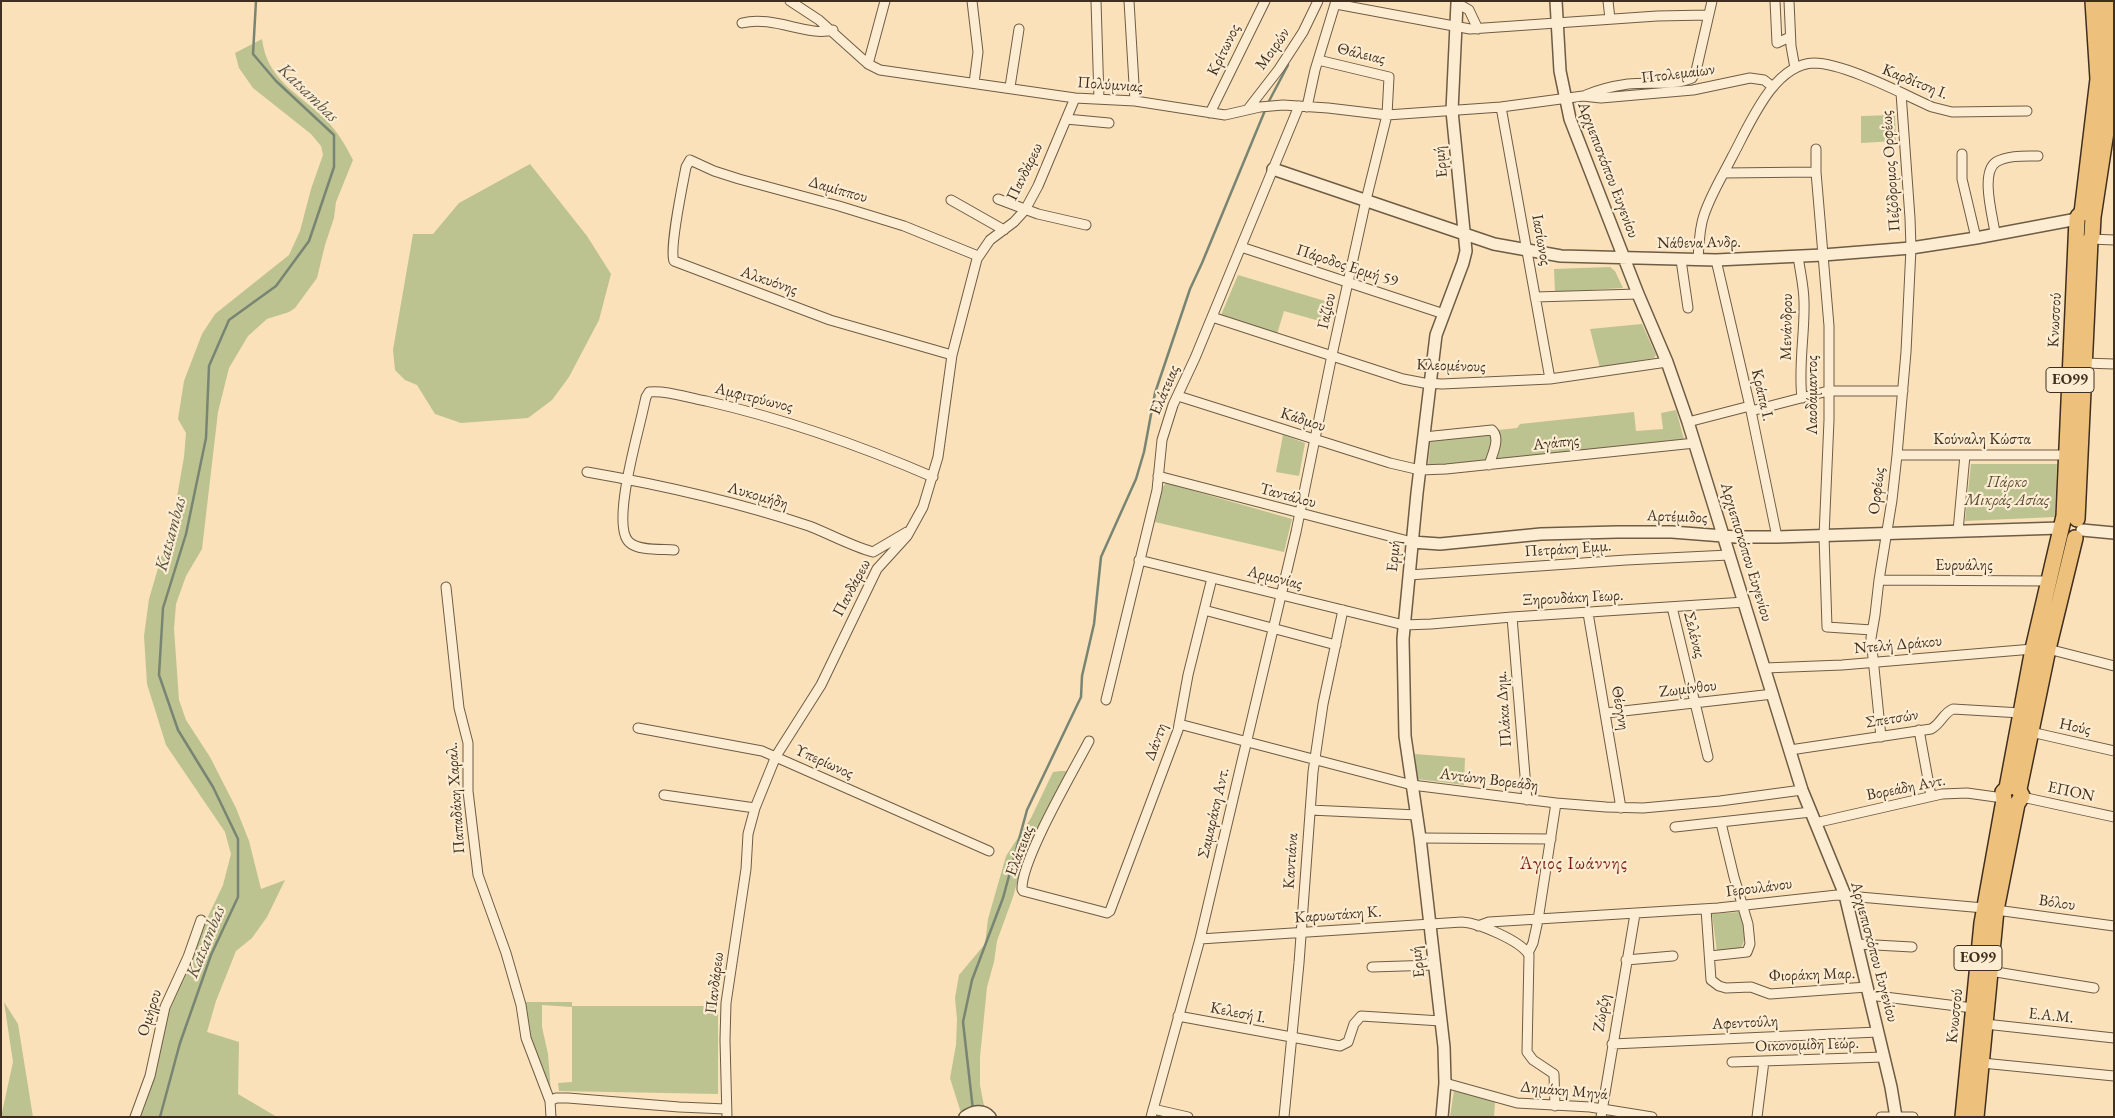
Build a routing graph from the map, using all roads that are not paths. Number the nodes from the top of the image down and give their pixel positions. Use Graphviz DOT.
graph roads {
  1 [pos="790,1"];
  2 [pos="885,1"];
  3 [pos="972,1"];
  4 [pos="1096,1"];
  5 [pos="1129,1"];
  6 [pos="1265,1"];
  7 [pos="1318,1"];
  8 [pos="1556,1"];
  9 [pos="1608,1"];
  10 [pos="1712,1"];
  11 [pos="1775,1"];
  12 [pos="1789,1"];
  13 [pos="1457,2"];
  14 [pos="2105,2"];
  15 [pos="1336,3"];
  16 [pos="1708,15"];
  17 [pos="1610,19"];
  18 [pos="742,23"];
  19 [pos="1556,24"];
  20 [pos="1456,27"];
  21 [pos="1019,29"];
  22 [pos="1478,29"];
  23 [pos="833,30"];
  24 [pos="1790,37"];
  25 [pos="1318,60"];
  26 [pos="868,64"];
  27 [pos="1795,68"];
  28 [pos="1689,79"];
  29 [pos="974,83"];
  30 [pos="1010,87"];
  31 [pos="1773,87"];
  32 [pos="1693,90"];
  33 [pos="1901,93"];
  34 [pos="1583,96"];
  35 [pos="1075,98"];
  36 [pos="1099,99"];
  37 [pos="1564,99"];
  38 [pos="1135,101"];
  39 [pos="1303,106"];
  40 [pos="1501,107"];
  41 [pos="1248,109"];
  42 [pos="1452,111"];
  43 [pos="2027,111"];
  44 [pos="1210,113"];
  45 [pos="1387,115"];
  46 [pos="1066,119"];
  47 [pos="1109,123"];
  48 [pos="1816,149"];
  49 [pos="1962,154"];
  50 [pos="2038,156"];
  51 [pos="688,162"];
  52 [pos="1273,169"];
  53 [pos="1816,172"];
  54 [pos="1724,173"];
  55 [pos="998,199"];
  56 [pos="951,200"];
  57 [pos="1366,200"];
  58 [pos="1025,210"];
  59 [pos="2084,216"];
  60 [pos="1086,225"];
  61 [pos="1004,230"];
  62 [pos="1465,234"];
  63 [pos="1996,234"];
  64 [pos="1976,238"];
  65 [pos="2086,240"];
  66 [pos="2114,240"];
  67 [pos="1241,248"];
  68 [pos="1911,248"];
  69 [pos="1528,251"];
  70 [pos="1823,255"];
  71 [pos="978,256"];
  72 [pos="1798,256"];
  73 [pos="1624,259"];
  74 [pos="1681,260"];
  75 [pos="1698,260"];
  76 [pos="1716,260"];
  77 [pos="1349,283"];
  78 [pos="1638,294"];
  79 [pos="1535,297"];
  80 [pos="1688,308"];
  81 [pos="1444,314"];
  82 [pos="1212,317"];
  83 [pos="952,355"];
  84 [pos="1332,355"];
  85 [pos="1666,362"];
  86 [pos="2084,363"];
  87 [pos="2114,364"];
  88 [pos="1550,379"];
  89 [pos="1429,384"];
  90 [pos="1903,390"];
  91 [pos="1828,391"];
  92 [pos="1178,396"];
  93 [pos="1802,398"];
  94 [pos="1750,408"];
  95 [pos="1688,422"];
  96 [pos="1424,437"];
  97 [pos="1315,439"];
  98 [pos="1695,443"];
  99 [pos="1897,455"];
  100 [pos="1965,455"];
  101 [pos="2066,455"];
  102 [pos="1489,465"];
  103 [pos="1420,470"];
  104 [pos="587,472"];
  105 [pos="1158,476"];
  106 [pos="933,477"];
  107 [pos="628,479"];
  108 [pos="1299,514"];
  109 [pos="912,528"];
  110 [pos="2070,528"];
  111 [pos="1958,531"];
  112 [pos="2114,532"];
  113 [pos="1887,534"];
  114 [pos="1824,536"];
  115 [pos="1724,537"];
  116 [pos="1777,537"];
  117 [pos="1412,542"];
  118 [pos="674,550"];
  119 [pos="1730,555"];
  120 [pos="1139,560"];
  121 [pos="1409,575"];
  122 [pos="1212,578"];
  123 [pos="1878,580"];
  124 [pos="2050,581"];
  125 [pos="446,587"];
  126 [pos="1282,595"];
  127 [pos="1744,602"];
  128 [pos="1672,607"];
  129 [pos="1204,610"];
  130 [pos="1343,610"];
  131 [pos="1588,613"];
  132 [pos="1512,617"];
  133 [pos="1404,625"];
  134 [pos="1273,628"];
  135 [pos="1872,630"];
  136 [pos="1336,645"];
  137 [pos="2041,650"];
  138 [pos="1872,663"];
  139 [pos="2114,666"];
  140 [pos="1765,668"];
  141 [pos="1773,694"];
  142 [pos="1106,700"];
  143 [pos="1695,704"];
  144 [pos="2021,712"];
  145 [pos="1606,714"];
  146 [pos="1180,724"];
  147 [pos="638,728"];
  148 [pos="1919,730"];
  149 [pos="2031,732"];
  150 [pos="1881,737"];
  151 [pos="1089,740"];
  152 [pos="1247,742"];
  153 [pos="1790,750"];
  154 [pos="2114,751"];
  155 [pos="776,756"];
  156 [pos="1708,757"];
  157 [pos="1315,760"];
  158 [pos="1412,785"];
  159 [pos="1802,790"];
  160 [pos="664,795"];
  161 [pos="1931,796"];
  162 [pos="2012,796"];
  163 [pos="1527,800"];
  164 [pos="1556,803"];
  165 [pos="754,808"];
  166 [pos="1621,808"];
  167 [pos="1310,810"];
  168 [pos="1417,816"];
  169 [pos="1813,817"];
  170 [pos="2114,817"];
  171 [pos="1721,823"];
  172 [pos="1675,827"];
  173 [pos="1420,838"];
  174 [pos="1552,839"];
  175 [pos="989,851"];
  176 [pos="1844,895"];
  177 [pos="1742,905"];
  178 [pos="1706,909"];
  179 [pos="1990,909"];
  180 [pos="1110,911"];
  181 [pos="1635,914"];
  182 [pos="201,920"];
  183 [pos="1538,920"];
  184 [pos="1430,924"];
  185 [pos="1478,926"];
  186 [pos="2114,926"];
  187 [pos="1301,932"];
  188 [pos="1200,939"];
  189 [pos="1857,944"];
  190 [pos="1912,946"];
  191 [pos="1528,953"];
  192 [pos="1673,956"];
  193 [pos="1710,956"];
  194 [pos="1626,960"];
  195 [pos="1435,965"];
  196 [pos="1372,967"];
  197 [pos="1990,971"];
  198 [pos="2094,988"];
  199 [pos="1868,991"];
  200 [pos="1973,1008"];
  201 [pos="1178,1016"];
  202 [pos="1441,1021"];
  203 [pos="1985,1024"];
  204 [pos="1878,1032"];
  205 [pos="1292,1038"];
  206 [pos="2114,1038"];
  207 [pos="1612,1044"];
  208 [pos="1884,1057"];
  209 [pos="1764,1061"];
  210 [pos="1732,1062"];
  211 [pos="1982,1063"];
  212 [pos="2114,1076"];
  213 [pos="1445,1083"];
  214 [pos="550,1101"];
  215 [pos="1554,1106"];
  216 [pos="727,1113"];
  217 [pos="1152,1113"];
  218 [pos="1601,1113"];
  219 [pos="135,1117"];
  220 [pos="551,1117"];
  221 [pos="965,1117"];
  222 [pos="990,1117"];
  223 [pos="1188,1117"];
  224 [pos="1284,1117"];
  225 [pos="1442,1117"];
  226 [pos="1652,1117"];
  227 [pos="1756,1117"];
  228 [pos="1880,1117"];
  229 [pos="1896,1117"];
  230 [pos="1913,1117"];
  231 [pos="1963,1117"];
  232 [pos="1976,1117"];
  1 -- 23 [label="street, Πολύμνιας"];
  2 -- 26 [label="street"];
  3 -- 29 [label="street"];
  4 -- 36 [label="street"];
  5 -- 38 [label="street"];
  6 -- 44 [label="street, Κρίτωνος"];
  7 -- 41 [label="street, Μοιρών"];
  8 -- 19 [label="street, Αρχιεπισκόπου Ευγενίου"];
  9 -- 17 [label="street"];
  10 -- 16 [label="street, Πτολεμαίων"];
  11 -- 24 [label="street"];
  12 -- 24 [label="street"];
  13 -- 20 [label="street, Ερμή"];
  13 -- 22 [label="street"];
  14 -- 59 [label="main road, ΕΟ99"];
  15 -- 20 [label="street"];
  15 -- 25 [label="street, Θάλειας"];
  16 -- 17 [label="street"];
  16 -- 28 [label="street, Πτολεμαίων"];
  17 -- 19 [label="street"];
  18 -- 23 [label="street"];
  19 -- 22 [label="street"];
  19 -- 37 [label="street, Αρχιεπισκόπου Ευγενίου"];
  20 -- 22 [label="street"];
  20 -- 42 [label="street, Ερμή"];
  21 -- 30 [label="street"];
  23 -- 26 [label="street, Πολύμνιας"];
  24 -- 27 [label="street"];
  25 -- 39 [label="street, Θάλειας"];
  25 -- 45 [label="street, Θάλειας"];
  26 -- 29 [label="street, Πολύμνιας"];
  27 -- 31 [label="street"];
  27 -- 33 [label="street, Καρδίτση Ι."];
  28 -- 32 [label="street"];
  28 -- 34 [label="street, Πτολεμαίων"];
  29 -- 30 [label="street, Πολύμνιας"];
  30 -- 35 [label="street, Πολύμνιας"];
  31 -- 32 [label="street, Πτολεμαίων"];
  31 -- 54 [label="street"];
  32 -- 34 [label="street, Πτολεμαίων"];
  33 -- 43 [label="street, Καρδίτση Ι."];
  33 -- 68 [label="street, Πεζόδρομος Ορφέως"];
  34 -- 37 [label="street, Πτολεμαίων"];
  35 -- 36 [label="street, Πολύμνιας"];
  35 -- 46 [label="street, Πανδάρεω"];
  36 -- 38 [label="street, Πολύμνιας"];
  37 -- 40 [label="street, Πτολεμαίων"];
  37 -- 73 [label="street, Αρχιεπισκόπου Ευγενίου"];
  38 -- 44 [label="street, Πολύμνιας"];
  39 -- 41 [label="street, Πολύμνιας"];
  39 -- 45 [label="street, Πολύμνιας"];
  39 -- 52 [label="street, Ελάτειας"];
  40 -- 42 [label="street, Πτολεμαίων"];
  40 -- 69 [label="street, Ιασίωνος"];
  41 -- 44 [label="street, Πολύμνιας"];
  42 -- 45 [label="street, Πολύμνιας"];
  42 -- 62 [label="street, Ερμή"];
  45 -- 57 [label="street, Γαζίου"];
  46 -- 47 [label="street"];
  46 -- 58 [label="street, Πανδάρεω"];
  48 -- 53 [label="street, Λαοδάμαντος"];
  49 -- 64 [label="street"];
  50 -- 63 [label="street"];
  51 -- 71 [label="street, Δαμίππου"];
  51 -- 83 [label="street, Αλκυόνης"];
  52 -- 57 [label="street, Νάθενα Ανδρ."];
  52 -- 67 [label="street, Ελάτειας"];
  53 -- 54 [label="street"];
  53 -- 70 [label="street, Λαοδάμαντος"];
  54 -- 75 [label="street"];
  55 -- 58 [label="street"];
  56 -- 61 [label="street"];
  57 -- 62 [label="street, Νάθενα Ανδρ."];
  57 -- 77 [label="street, Γαζίου"];
  58 -- 60 [label="street"];
  58 -- 61 [label="street, Πανδάρεω"];
  59 -- 63 [label="street, Νάθενα Ανδρ."];
  59 -- 65 [label="main road, ΕΟ99"];
  61 -- 71 [label="street, Πανδάρεω"];
  62 -- 69 [label="street, Νάθενα Ανδρ."];
  62 -- 81 [label="street, Ερμή"];
  63 -- 64 [label="street, Νάθενα Ανδρ."];
  64 -- 68 [label="street, Νάθενα Ανδρ."];
  65 -- 66 [label="street"];
  65 -- 86 [label="main road, Κνωσσού / ΕΟ99"];
  65 -- 101 [label="main road, Κνωσσού / ΕΟ99"];
  67 -- 77 [label="street, Πάροδος Ερμή 59"];
  67 -- 82 [label="street, Ελάτειας"];
  68 -- 70 [label="street, Νάθενα Ανδρ."];
  68 -- 90 [label="street, Ορφέως"];
  69 -- 73 [label="street, Νάθενα Ανδρ."];
  69 -- 79 [label="street, Ιασίωνος"];
  70 -- 72 [label="street, Νάθενα Ανδρ."];
  70 -- 91 [label="street, Λαοδάμαντος"];
  71 -- 83 [label="street, Πανδάρεω"];
  72 -- 76 [label="street, Νάθενα Ανδρ."];
  72 -- 93 [label="street, Μενάνδρου"];
  73 -- 74 [label="street, Νάθενα Ανδρ."];
  73 -- 78 [label="street, Αρχιεπισκόπου Ευγενίου"];
  74 -- 75 [label="street, Νάθενα Ανδρ."];
  74 -- 80 [label="street"];
  75 -- 76 [label="street, Νάθενα Ανδρ."];
  76 -- 94 [label="street, Κράπα Ι."];
  77 -- 81 [label="street, Πάροδος Ερμή 59"];
  77 -- 84 [label="street, Γαζίου"];
  78 -- 79 [label="street"];
  78 -- 85 [label="street, Αρχιεπισκόπου Ευγενίου"];
  79 -- 88 [label="street, Ιασίωνος"];
  81 -- 89 [label="street, Ερμή"];
  82 -- 84 [label="street, Κλεομένους"];
  82 -- 92 [label="street, Ελάτειας"];
  83 -- 106 [label="street, Πανδάρεω"];
  84 -- 89 [label="street, Κλεομένους"];
  84 -- 97 [label="street, Γαζίου"];
  85 -- 88 [label="street, Κλεομένους"];
  85 -- 95 [label="street, Αρχιεπισκόπου Ευγενίου"];
  86 -- 87 [label="street"];
  86 -- 110 [label="main road, Κνωσσού / ΕΟ99"];
  88 -- 89 [label="street, Κλεομένους"];
  89 -- 96 [label="street, Ερμή"];
  90 -- 91 [label="street"];
  90 -- 99 [label="street, Ορφέως"];
  91 -- 93 [label="street"];
  91 -- 114 [label="street, Λαοδάμαντος"];
  92 -- 97 [label="street, Κάδμου"];
  92 -- 105 [label="street, Ελάτειας"];
  93 -- 94 [label="street"];
  94 -- 95 [label="street"];
  94 -- 116 [label="street, Κράπα Ι."];
  95 -- 98 [label="street, Αρχιεπισκόπου Ευγενίου"];
  96 -- 102 [label="street"];
  96 -- 103 [label="street, Ερμή"];
  97 -- 103 [label="street, Κάδμου"];
  97 -- 108 [label="street, Γαζίου"];
  98 -- 102 [label="street, Αγάπης"];
  98 -- 115 [label="street, Αρχιεπισκόπου Ευγενίου"];
  99 -- 100 [label="street, Κούναλη Κώστα"];
  99 -- 113 [label="street, Ορφέως"];
  100 -- 101 [label="street, Κούναλη Κώστα"];
  100 -- 111 [label="street"];
  101 -- 110 [label="main road, Κνωσσού / ΕΟ99"];
  102 -- 103 [label="street, Αγάπης"];
  103 -- 117 [label="street, Ερμή"];
  104 -- 107 [label="street, Λυκομήδη"];
  105 -- 108 [label="street, Ταντάλου"];
  105 -- 120 [label="street, Ελάτειας"];
  106 -- 107 [label="street, Αμφιτρύωνος"];
  106 -- 109 [label="street, Πανδάρεω"];
  107 -- 109 [label="street, Λυκομήδη"];
  107 -- 118 [label="street, Αμφιτρύωνος"];
  108 -- 117 [label="street, Ταντάλου"];
  108 -- 126 [label="street, Σαμαράκη Αντ."];
  109 -- 155 [label="street, Πανδάρεω"];
  110 -- 111 [label="street, Αρτέμιδος"];
  110 -- 112 [label="street, Αρτέμιδος"];
  110 -- 124 [label="main road, Κνωσσού / ΕΟ99"];
  110 -- 137 [label="main road, Κνωσσού / ΕΟ99"];
  111 -- 113 [label="street, Αρτέμιδος"];
  113 -- 114 [label="street, Αρτέμιδος"];
  113 -- 123 [label="street, Ορφέως"];
  114 -- 116 [label="street, Αρτέμιδος"];
  114 -- 135 [label="street, Ντελή Δράκου"];
  115 -- 116 [label="street, Αρτέμιδος"];
  115 -- 117 [label="street, Αρτέμιδος"];
  115 -- 119 [label="street, Αρχιεπισκόπου Ευγενίου"];
  117 -- 121 [label="street, Ερμή"];
  119 -- 121 [label="street, Πετράκη Εμμ."];
  119 -- 127 [label="street, Αρχιεπισκόπου Ευγενίου"];
  120 -- 122 [label="street, Αρμονίας"];
  120 -- 142 [label="street, Ελάτειας"];
  121 -- 133 [label="street, Ερμή"];
  122 -- 126 [label="street, Αρμονίας"];
  122 -- 129 [label="street, Δάντη"];
  123 -- 124 [label="street, Ευρυάλης"];
  123 -- 135 [label="street, Ορφέως"];
  124 -- 137 [label="main road, Κνωσσού / ΕΟ99"];
  125 -- 214 [label="street, Παπαδάκη Χαραλ."];
  126 -- 130 [label="street, Αρμονίας"];
  126 -- 134 [label="street, Σαμαράκη Αντ."];
  127 -- 128 [label="street, Ξηρουδάκη Γεωρ."];
  127 -- 140 [label="street, Αρχιεπισκόπου Ευγενίου"];
  128 -- 131 [label="street, Ξηρουδάκη Γεωρ."];
  128 -- 143 [label="street, Σελένας"];
  129 -- 134 [label="street"];
  129 -- 146 [label="street, Δάντη"];
  130 -- 133 [label="street, Αρμονίας"];
  130 -- 136 [label="street, Καντιάνα"];
  131 -- 132 [label="street, Ξηρουδάκη Γεωρ."];
  131 -- 145 [label="street, Θέογνη"];
  132 -- 133 [label="street, Ξηρουδάκη Γεωρ."];
  132 -- 163 [label="street, Πλάκα Δημ."];
  133 -- 158 [label="street, Ερμή"];
  134 -- 136 [label="street"];
  134 -- 152 [label="street, Σαμαράκη Αντ."];
  135 -- 138 [label="street, Ορφέως"];
  136 -- 157 [label="street, Καντιάνα"];
  137 -- 138 [label="street, Ντελή Δράκου"];
  137 -- 139 [label="street, Ντελή Δράκου"];
  137 -- 144 [label="main road, Κνωσσού / ΕΟ99"];
  137 -- 149 [label="main road, Κνωσσού / ΕΟ99"];
  138 -- 140 [label="street, Ντελή Δράκου"];
  138 -- 150 [label="street, Ορφέως"];
  140 -- 141 [label="street, Αρχιεπισκόπου Ευγενίου"];
  141 -- 143 [label="street, Ζωμίνθου"];
  141 -- 153 [label="street, Αρχιεπισκόπου Ευγενίου"];
  143 -- 145 [label="street, Ζωμίνθου"];
  143 -- 156 [label="street, Σελένας"];
  144 -- 148 [label="street, Σπετσών"];
  144 -- 162 [label="main road, Κνωσσού / ΕΟ99"];
  145 -- 166 [label="street, Θέογνη"];
  146 -- 152 [label="street, Αντώνη Βορεάδη"];
  146 -- 180 [label="street, Δάντη"];
  147 -- 155 [label="street, Υπερίωνος"];
  148 -- 150 [label="street, Σπετσών"];
  148 -- 161 [label="street"];
  149 -- 154 [label="street, Ηούς"];
  149 -- 162 [label="main road, Κνωσσού / ΕΟ99"];
  150 -- 153 [label="street, Σπετσών"];
  151 -- 180 [label="street, Ελάτειας"];
  152 -- 157 [label="street, Αντώνη Βορεάδη"];
  152 -- 188 [label="street, Σαμαράκη Αντ."];
  153 -- 159 [label="street, Αρχιεπισκόπου Ευγενίου"];
  155 -- 165 [label="street, Πανδάρεω"];
  155 -- 175 [label="street, Υπερίωνος"];
  157 -- 158 [label="street, Αντώνη Βορεάδη"];
  157 -- 167 [label="street, Καντιάνα"];
  158 -- 163 [label="street, Αντώνη Βορεάδη"];
  158 -- 168 [label="street, Ερμή"];
  159 -- 166 [label="street, Αντώνη Βορεάδη"];
  159 -- 169 [label="street, Αρχιεπισκόπου Ευγενίου"];
  160 -- 165 [label="street"];
  161 -- 162 [label="street, Βορεάδη Αντ."];
  161 -- 169 [label="street, Βορεάδη Αντ."];
  162 -- 170 [label="street, ΕΠΟΝ"];
  162 -- 179 [label="main road, Κνωσσού / ΕΟ99"];
  163 -- 164 [label="street, Αντώνη Βορεάδη"];
  164 -- 166 [label="street, Αντώνη Βορεάδη"];
  164 -- 174 [label="street"];
  165 -- 216 [label="street, Πανδάρεω"];
  167 -- 168 [label="street"];
  167 -- 187 [label="street, Καντιάνα"];
  168 -- 173 [label="street, Ερμή"];
  169 -- 171 [label="street, Βορεάδη Αντ."];
  169 -- 176 [label="street, Αρχιεπισκόπου Ευγενίου"];
  171 -- 172 [label="street, Βορεάδη Αντ."];
  171 -- 177 [label="street"];
  173 -- 174 [label="street"];
  173 -- 184 [label="street, Ερμή"];
  174 -- 183 [label="street"];
  176 -- 177 [label="street, Γερουλάνου"];
  176 -- 179 [label="street, Γερουλάνου"];
  176 -- 189 [label="street, Αρχιεπισκόπου Ευγενίου"];
  177 -- 178 [label="street, Γερουλάνου"];
  177 -- 193 [label="street"];
  178 -- 181 [label="street, Γερουλάνου"];
  178 -- 193 [label="street, Φιοράκη Μαρ."];
  179 -- 186 [label="street, Βόλου"];
  179 -- 197 [label="main road, Κνωσσού / ΕΟ99"];
  179 -- 200 [label="main road, Κνωσσού / ΕΟ99"];
  181 -- 183 [label="street, Γερουλάνου"];
  181 -- 194 [label="street, Ζώρζη"];
  182 -- 219 [label="street, Ομήρου"];
  183 -- 185 [label="street, Καρυωτάκη Κ."];
  183 -- 191 [label="street"];
  184 -- 185 [label="street, Καρυωτάκη Κ."];
  184 -- 187 [label="street, Καρυωτάκη Κ."];
  184 -- 195 [label="street, Ερμή"];
  185 -- 191 [label="street, Καρυωτάκη Κ."];
  187 -- 188 [label="street, Καρυωτάκη Κ."];
  187 -- 205 [label="street, Καντιάνα"];
  188 -- 201 [label="street, Σαμαράκη Αντ."];
  189 -- 190 [label="street"];
  189 -- 199 [label="street, Αρχιεπισκόπου Ευγενίου"];
  191 -- 215 [label="street"];
  192 -- 194 [label="street"];
  193 -- 199 [label="street, Φιοράκη Μαρ."];
  194 -- 207 [label="street, Ζώρζη"];
  195 -- 196 [label="street"];
  195 -- 202 [label="street, Ερμή"];
  197 -- 198 [label="street, Ε.Α.Μ."];
  197 -- 203 [label="main road, Κνωσσού / ΕΟ99"];
  199 -- 200 [label="street"];
  199 -- 204 [label="street, Αρχιεπισκόπου Ευγενίου"];
  200 -- 231 [label="main road, Κνωσσού / ΕΟ99"];
  201 -- 205 [label="street, Κελεσή Ι."];
  201 -- 217 [label="street, Σαμαράκη Αντ."];
  202 -- 205 [label="street, Κελεσή Ι."];
  202 -- 213 [label="street, Ερμή"];
  203 -- 206 [label="street, Ε.Α.Μ."];
  203 -- 211 [label="main road, Κνωσσού / ΕΟ99"];
  204 -- 207 [label="street, Αφεντούλη"];
  204 -- 208 [label="street, Αρχιεπισκόπου Ευγενίου"];
  205 -- 224 [label="street, Καντιάνα"];
  207 -- 218 [label="street, Ζώρζη"];
  208 -- 209 [label="street, Οικονομίδη Γεώρ."];
  208 -- 229 [label="street, Αρχιεπισκόπου Ευγενίου"];
  209 -- 210 [label="street, Οικονομίδη Γεώρ."];
  209 -- 227 [label="street"];
  211 -- 212 [label="street"];
  211 -- 232 [label="main road, Κνωσσού / ΕΟ99"];
  213 -- 215 [label="street, Δημάκη Μηνά"];
  213 -- 225 [label="street, Ερμή"];
  214 -- 216 [label="street"];
  214 -- 220 [label="street, Παπαδάκη Χαραλ."];
  215 -- 218 [label="street, Δημάκη Μηνά"];
  217 -- 223 [label="street"];
  218 -- 226 [label="street, Δημάκη Μηνά"];
  221 -- 222 [label="street"];
  228 -- 229 [label="street"];
  229 -- 230 [label="street"];
}
